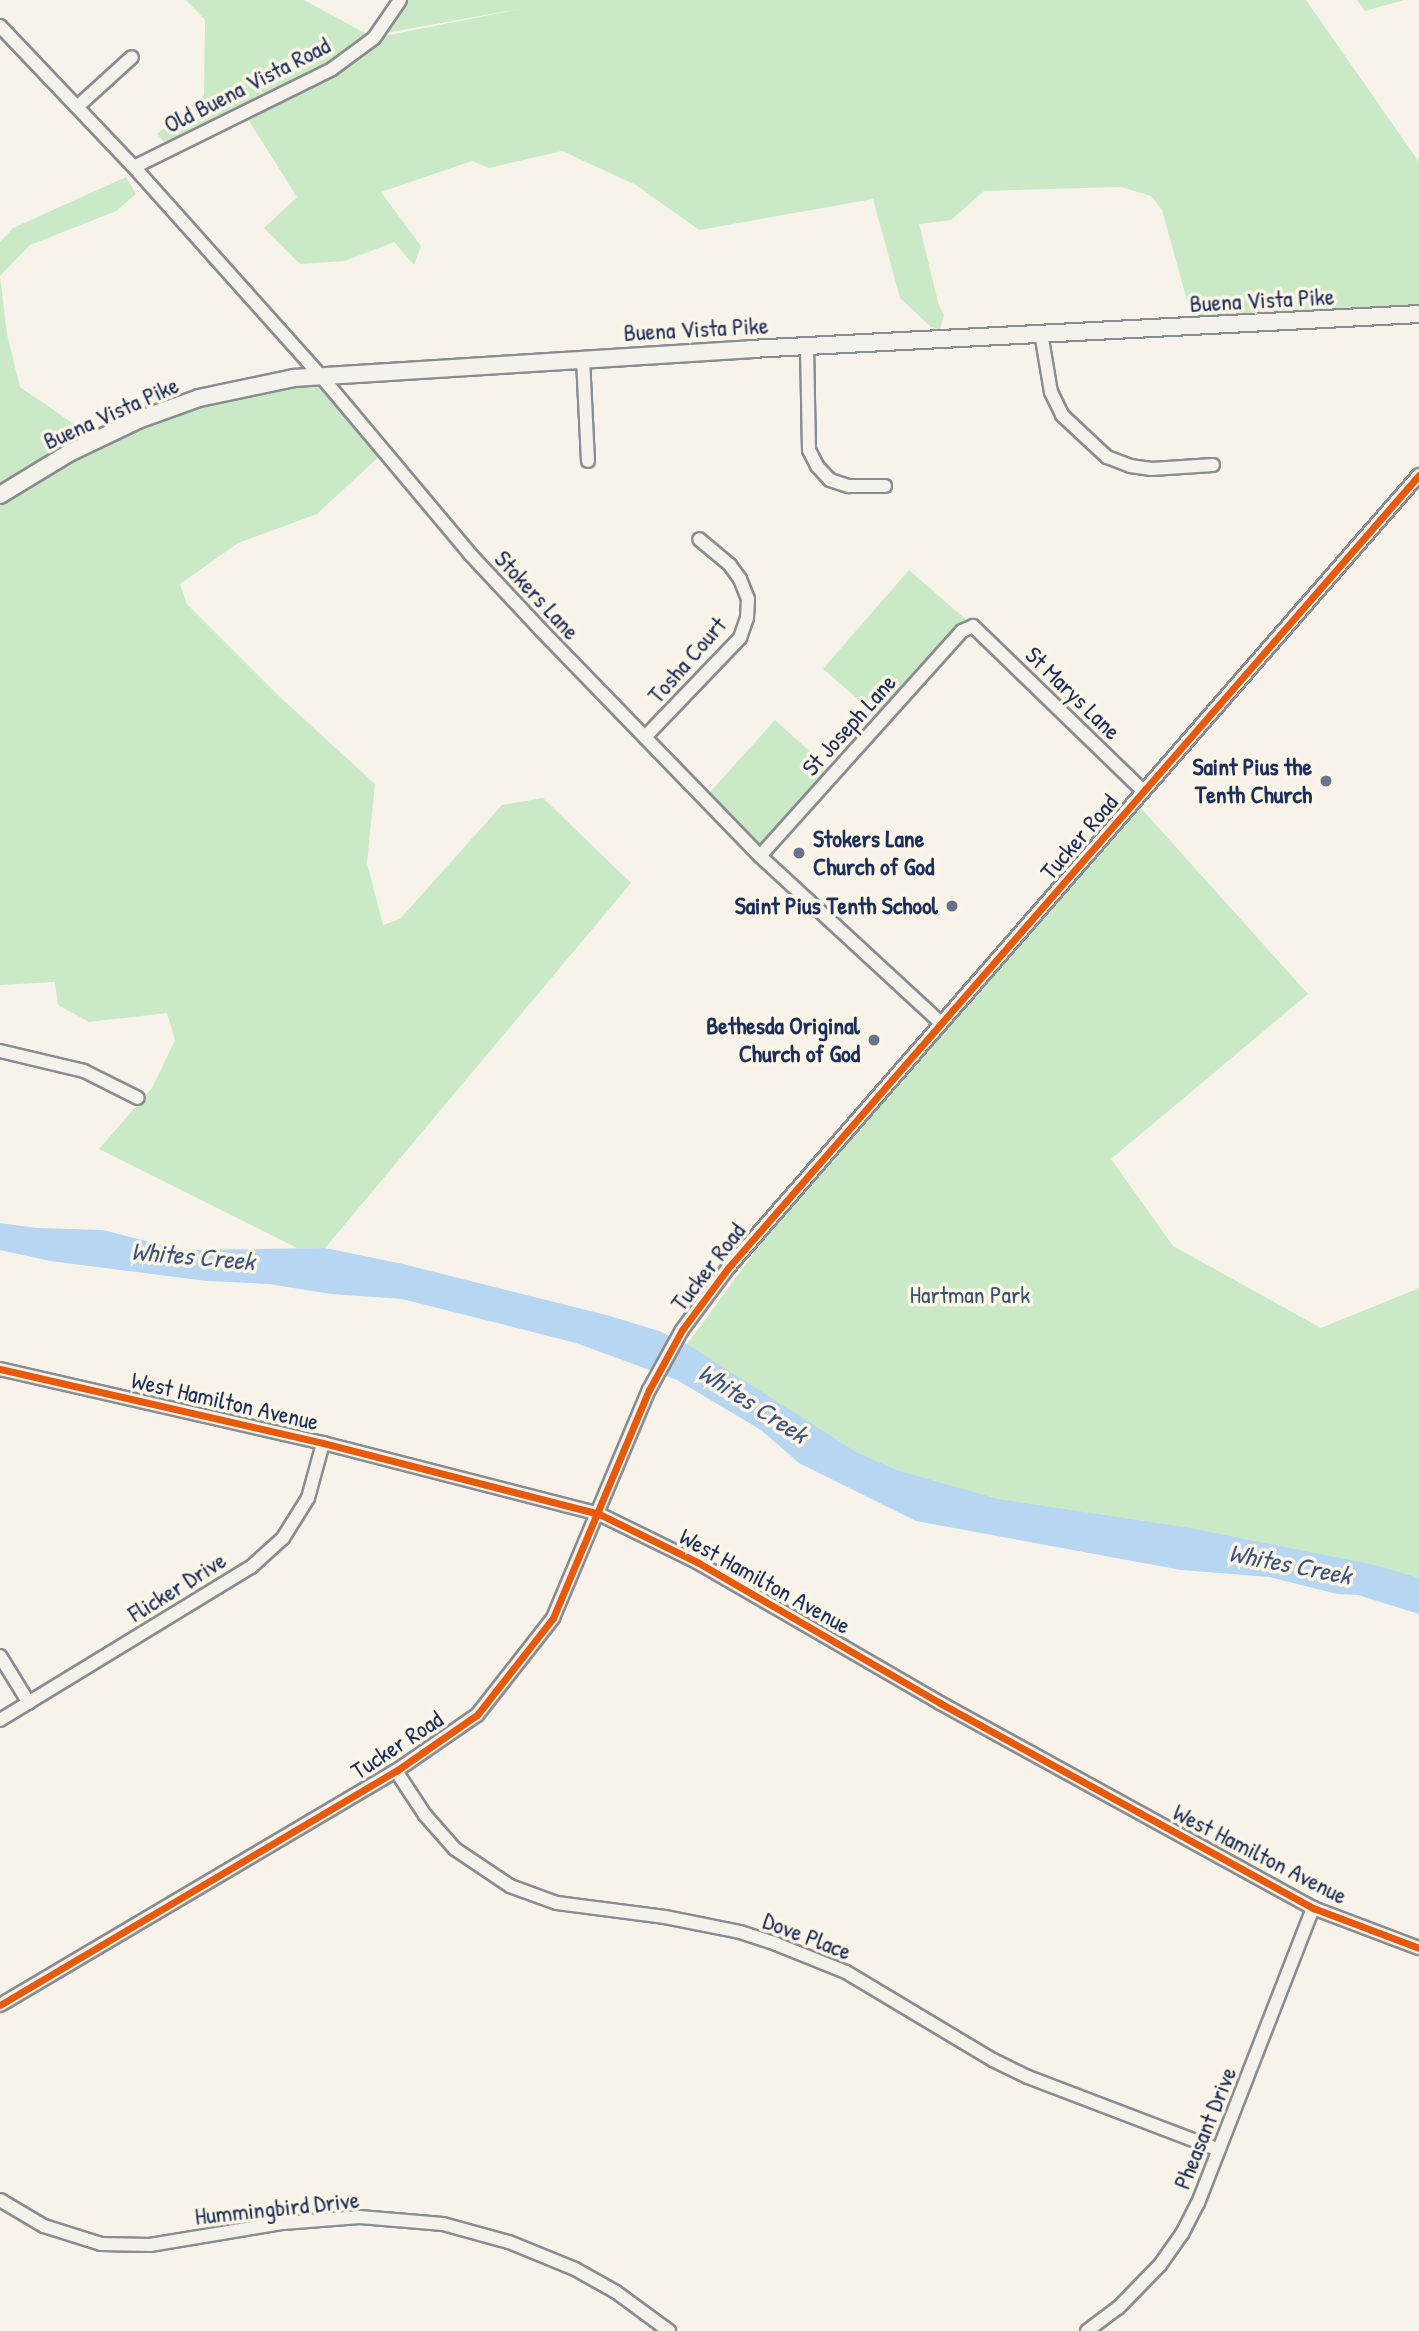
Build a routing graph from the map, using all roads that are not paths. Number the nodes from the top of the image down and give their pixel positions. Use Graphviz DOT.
graph roads {
  1 [pos="400,0"];
  2 [pos="0,26"];
  3 [pos="132,57"];
  4 [pos="77,107"];
  5 [pos="134,167"];
  6 [pos="1419,314"];
  7 [pos="1041,333"];
  8 [pos="807,346"];
  9 [pos="583,359"];
  10 [pos="320,375"];
  11 [pos="588,461"];
  12 [pos="1213,465"];
  13 [pos="1419,475"];
  14 [pos="885,486"];
  15 [pos="0,495"];
  16 [pos="699,540"];
  17 [pos="973,626"];
  18 [pos="645,737"];
  19 [pos="1143,791"];
  20 [pos="760,856"];
  21 [pos="941,1023"];
  22 [pos="0,1051"];
  23 [pos="138,1098"];
  24 [pos="0,1369"];
  25 [pos="323,1443"];
  26 [pos="599,1514"];
  27 [pos="0,1656"];
  28 [pos="29,1703"];
  29 [pos="0,1720"];
  30 [pos="396,1771"];
  31 [pos="1313,1908"];
  32 [pos="1419,1948"];
  33 [pos="0,2005"];
  34 [pos="1219,2151"];
  35 [pos="0,2200"];
  36 [pos="670,2331"];
  37 [pos="1087,2331"];
  1 -- 5 [label="street, Old Buena Vista Road"];
  2 -- 4 [label="street, Stokers Lane"];
  3 -- 4 [label="street"];
  4 -- 5 [label="street, Stokers Lane"];
  5 -- 10 [label="street, Stokers Lane"];
  6 -- 7 [label="main road, Buena Vista Pike"];
  7 -- 8 [label="main road, Buena Vista Pike"];
  7 -- 12 [label="street"];
  8 -- 9 [label="main road, Buena Vista Pike"];
  8 -- 14 [label="street"];
  9 -- 10 [label="main road, Buena Vista Pike"];
  9 -- 11 [label="street"];
  10 -- 15 [label="main road, Buena Vista Pike"];
  10 -- 18 [label="street, Stokers Lane"];
  13 -- 19 [label="street, Tucker Road"];
  16 -- 18 [label="street, Tosha Court"];
  17 -- 19 [label="street, St Marys Lane"];
  17 -- 20 [label="street, St Joseph Lane"];
  18 -- 20 [label="street, Stokers Lane"];
  19 -- 21 [label="street, Tucker Road"];
  20 -- 21 [label="street, Stokers Lane"];
  21 -- 26 [label="street, Tucker Road"];
  22 -- 23 [label="street"];
  24 -- 25 [label="street, West Hamilton Avenue"];
  25 -- 26 [label="street, West Hamilton Avenue"];
  25 -- 28 [label="street, Flicker Drive"];
  26 -- 30 [label="street, Tucker Road"];
  26 -- 31 [label="street, West Hamilton Avenue"];
  27 -- 28 [label="street"];
  28 -- 29 [label="street, Flicker Drive"];
  30 -- 33 [label="street, Tucker Road"];
  30 -- 34 [label="street, Dove Place"];
  31 -- 32 [label="street, West Hamilton Avenue"];
  31 -- 34 [label="street, Pheasant Drive"];
  34 -- 37 [label="street, Pheasant Drive"];
  35 -- 36 [label="street, Hummingbird Drive"];
}
